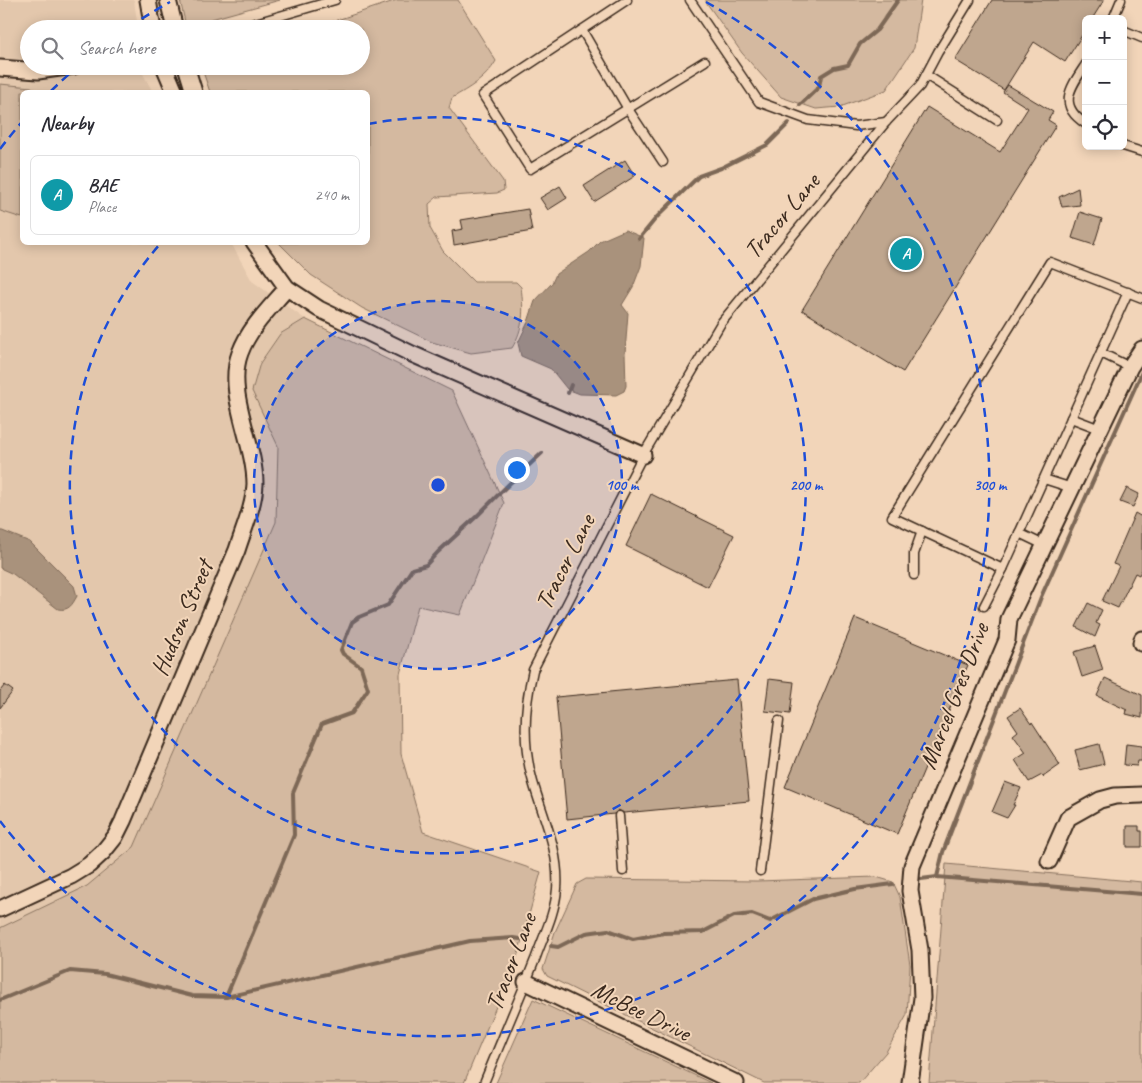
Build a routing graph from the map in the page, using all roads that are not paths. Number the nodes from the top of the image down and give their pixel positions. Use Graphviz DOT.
graph roads {
  1 [pos="148,0"];
  2 [pos="168,0"];
  3 [pos="335,0"];
  4 [pos="627,0"];
  5 [pos="690,0"];
  6 [pos="970,0"];
  7 [pos="1121,0"];
  8 [pos="1115,15"];
  9 [pos="151,20"];
  10 [pos="173,20"];
  11 [pos="266,20"];
  12 [pos="582,30"];
  13 [pos="1127,32"];
  14 [pos="1142,38"];
  15 [pos="705,61"];
  16 [pos="0,68"];
  17 [pos="20,70"];
  18 [pos="1082,70"];
  19 [pos="168,75"];
  20 [pos="189,75"];
  21 [pos="926,75"];
  22 [pos="174,90"];
  23 [pos="193,90"];
  24 [pos="628,109"];
  25 [pos="997,120"];
  26 [pos="886,122"];
  27 [pos="1082,122"];
  28 [pos="1127,147"];
  29 [pos="1142,152"];
  30 [pos="663,162"];
  31 [pos="256,245"];
  32 [pos="286,288"];
  33 [pos="1128,292"];
  34 [pos="1142,298"];
  35 [pos="1142,349"];
  36 [pos="1101,353"];
  37 [pos="1130,367"];
  38 [pos="1072,418"];
  39 [pos="1100,429"];
  40 [pos="643,455"];
  41 [pos="1044,479"];
  42 [pos="1072,488"];
  43 [pos="922,531"];
  44 [pos="1019,534"];
  45 [pos="1044,545"];
  46 [pos="1003,569"];
  47 [pos="914,576"];
  48 [pos="984,606"];
  49 [pos="779,721"];
  50 [pos="1142,795"];
  51 [pos="619,816"];
  52 [pos="1049,861"];
  53 [pos="623,871"];
  54 [pos="760,871"];
  55 [pos="0,909"];
  56 [pos="526,982"];
  57 [pos="484,1083"];
  58 [pos="736,1083"];
  59 [pos="910,1083"];
  1 -- 9 [label="street"];
  2 -- 10 [label="street"];
  3 -- 11 [label="lane"];
  4 -- 12 [label="lane"];
  5 -- 26 [label="lane"];
  6 -- 21 [label="lane, Tracor Lane"];
  7 -- 8 [label="lane"];
  12 -- 24 [label="lane"];
  12 -- 24 [label="lane"];
  13 -- 14 [label="lane"];
  15 -- 24 [label="lane"];
  16 -- 17 [label="street"];
  18 -- 27 [label="lane"];
  19 -- 22 [label="street"];
  20 -- 23 [label="street"];
  21 -- 25 [label="lane"];
  21 -- 26 [label="lane, Tracor Lane"];
  24 -- 30 [label="lane"];
  26 -- 40 [label="lane, Tracor Lane"];
  28 -- 29 [label="lane"];
  31 -- 32 [label="street"];
  32 -- 40 [label="street"];
  32 -- 55 [label="street, Hudson Street"];
  33 -- 34 [label="lane"];
  33 -- 36 [label="lane"];
  33 -- 43 [label="lane"];
  35 -- 37 [label="street, Marcel Gres Drive"];
  36 -- 37 [label="lane"];
  36 -- 38 [label="lane"];
  37 -- 39 [label="street, Marcel Gres Drive"];
  38 -- 39 [label="lane"];
  38 -- 41 [label="lane"];
  39 -- 42 [label="street, Marcel Gres Drive"];
  40 -- 56 [label="lane, Tracor Lane"];
  41 -- 42 [label="lane"];
  41 -- 44 [label="lane"];
  42 -- 45 [label="street, Marcel Gres Drive"];
  43 -- 46 [label="lane"];
  43 -- 47 [label="lane"];
  44 -- 45 [label="lane"];
  44 -- 46 [label="lane"];
  45 -- 59 [label="street, Marcel Gres Drive"];
  46 -- 48 [label="lane"];
  49 -- 54 [label="lane"];
  50 -- 52 [label="street"];
  51 -- 53 [label="lane"];
  56 -- 57 [label="lane, Tracor Lane"];
  56 -- 58 [label="street, McBee Drive"];
}
